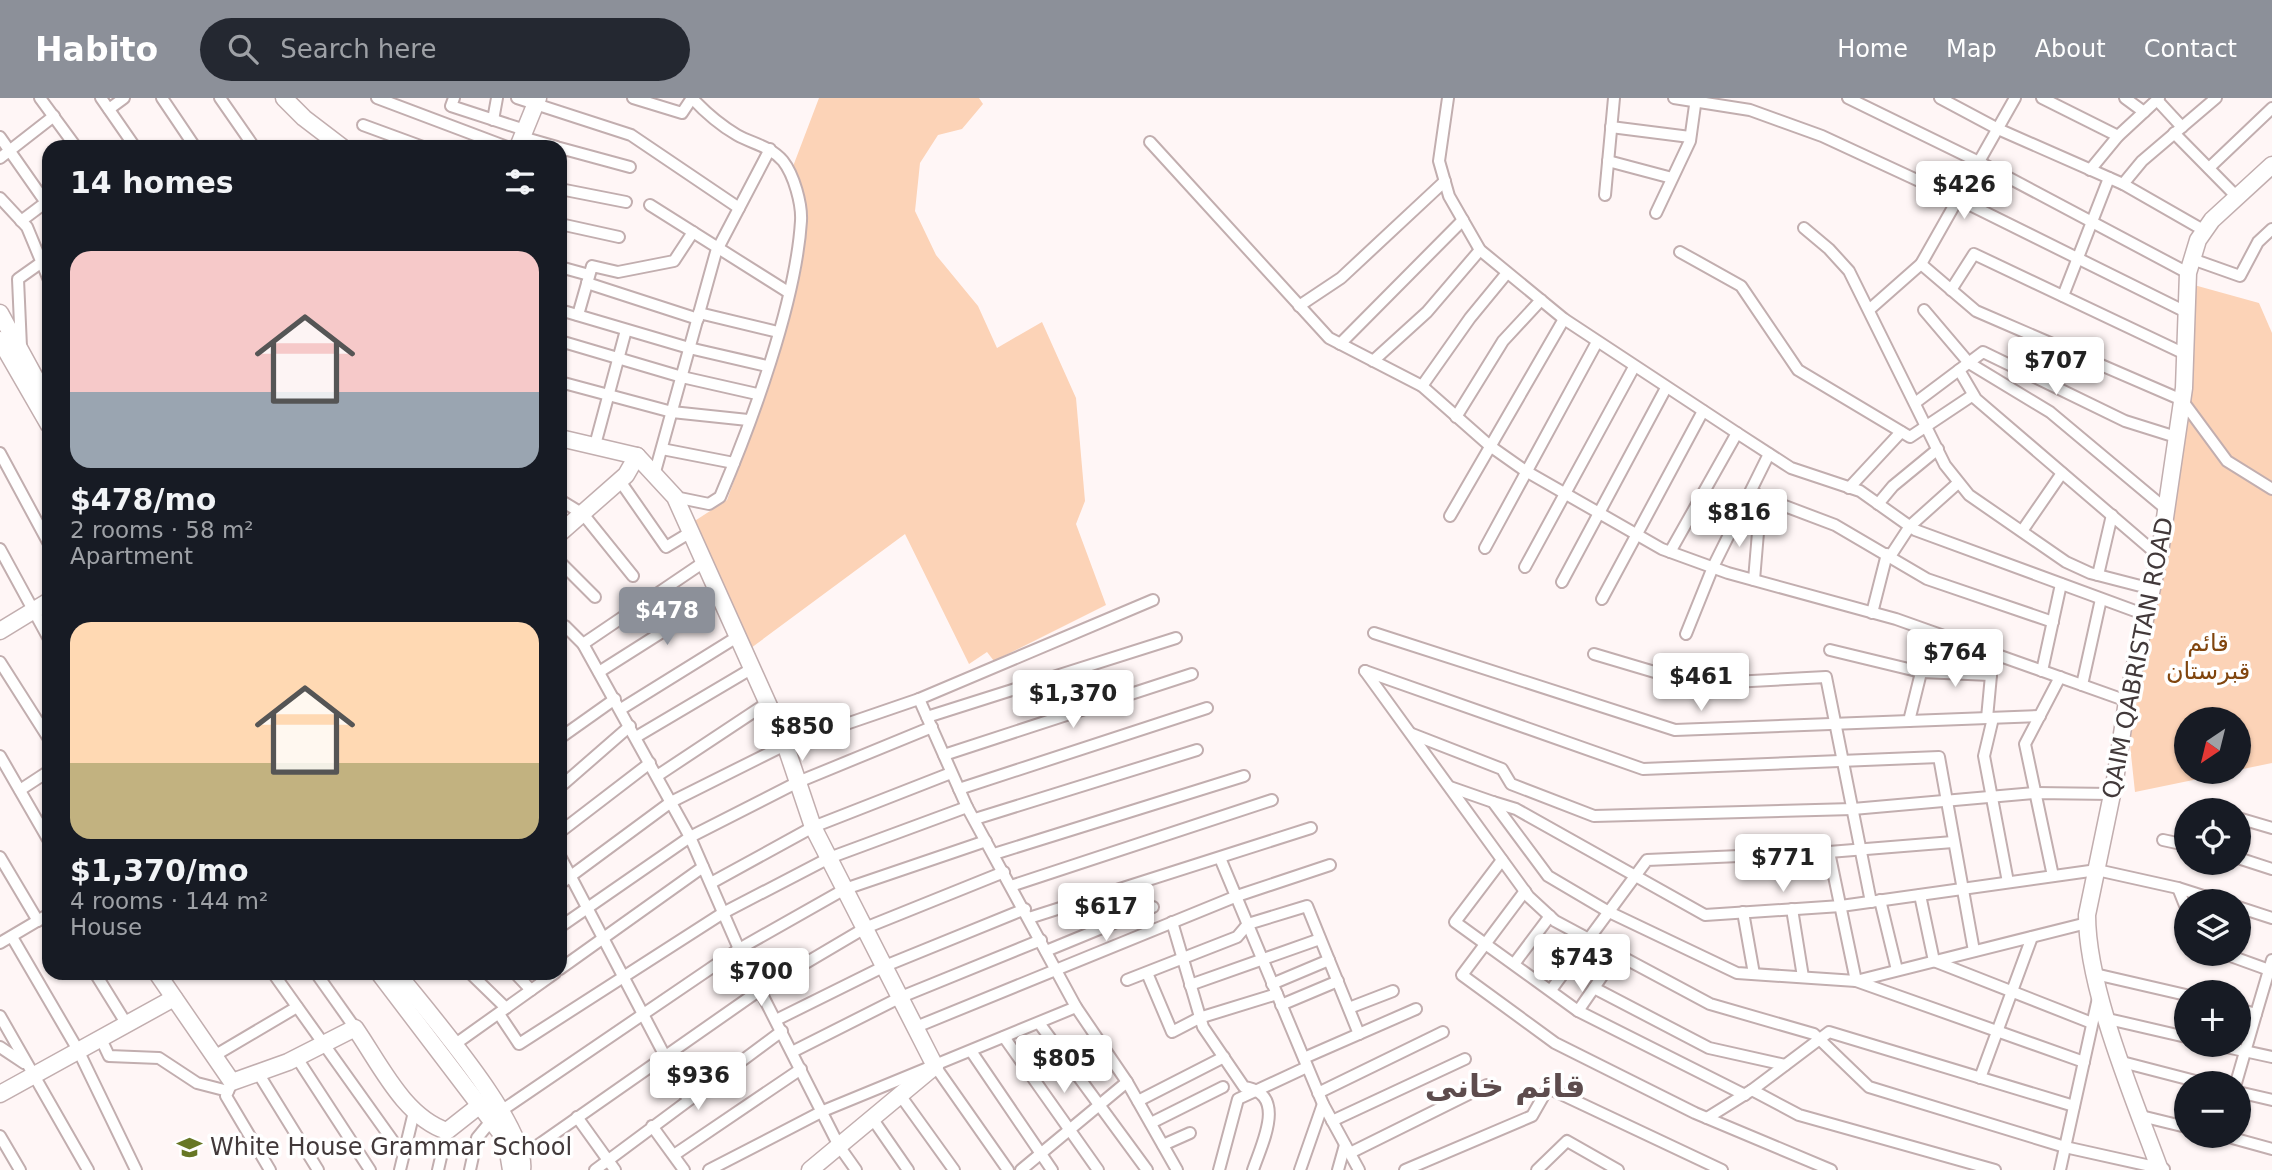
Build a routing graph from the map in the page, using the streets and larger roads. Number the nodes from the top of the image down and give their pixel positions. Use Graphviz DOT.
graph roads {
  1 [pos="40,98"];
  2 [pos="101,98"];
  3 [pos="124,98"];
  4 [pos="162,98"];
  5 [pos="220,98"];
  6 [pos="284,98"];
  7 [pos="377,98"];
  8 [pos="454,98"];
  9 [pos="498,98"];
  10 [pos="517,98"];
  11 [pos="633,98"];
  12 [pos="692,98"];
  13 [pos="1448,98"];
  14 [pos="1614,98"];
  15 [pos="1674,98"];
  16 [pos="1754,98"];
  17 [pos="1848,98"];
  18 [pos="1940,98"];
  19 [pos="2015,98"];
  20 [pos="2042,98"];
  21 [pos="2125,98"];
  22 [pos="2216,98"];
  23 [pos="2158,99"];
  24 [pos="1696,100"];
  25 [pos="537,101"];
  26 [pos="2272,108"];
  27 [pos="108,109"];
  28 [pos="1750,110"];
  29 [pos="2144,112"];
  30 [pos="54,116"];
  31 [pos="493,120"];
  32 [pos="363,125"];
  33 [pos="1611,127"];
  34 [pos="1998,129"];
  35 [pos="2178,130"];
  36 [pos="2118,136"];
  37 [pos="0,137"];
  38 [pos="1690,137"];
  39 [pos="522,138"];
  40 [pos="71,140"];
  41 [pos="130,140"];
  42 [pos="190,140"];
  43 [pos="249,140"];
  44 [pos="333,140"];
  45 [pos="404,140"];
  46 [pos="489,140"];
  47 [pos="1150,142"];
  48 [pos="770,149"];
  49 [pos="9,150"];
  50 [pos="567,150"];
  51 [pos="0,158"];
  52 [pos="1608,161"];
  53 [pos="1979,163"];
  54 [pos="2272,165"];
  55 [pos="629,167"];
  56 [pos="2209,168"];
  57 [pos="2090,170"];
  58 [pos="1672,178"];
  59 [pos="2109,178"];
  60 [pos="1445,181"];
  61 [pos="2123,184"];
  62 [pos="567,190"];
  63 [pos="42,195"];
  64 [pos="1605,195"];
  65 [pos="2237,197"];
  66 [pos="0,198"];
  67 [pos="1958,199"];
  68 [pos="626,202"];
  69 [pos="650,205"];
  70 [pos="42,207"];
  71 [pos="739,208"];
  72 [pos="1656,213"];
  73 [pos="1463,220"];
  74 [pos="21,221"];
  75 [pos="2092,222"];
  76 [pos="567,226"];
  77 [pos="1804,228"];
  78 [pos="2272,229"];
  79 [pos="2205,230"];
  80 [pos="692,232"];
  81 [pos="619,237"];
  82 [pos="719,248"];
  83 [pos="1480,250"];
  84 [pos="1680,252"];
  85 [pos="2078,259"];
  86 [pos="41,262"];
  87 [pos="1921,264"];
  88 [pos="2190,266"];
  89 [pos="567,270"];
  90 [pos="1507,273"];
  91 [pos="588,279"];
  92 [pos="1951,290"];
  93 [pos="788,292"];
  94 [pos="2063,296"];
  95 [pos="1541,300"];
  96 [pos="1299,306"];
  97 [pos="1870,309"];
  98 [pos="1924,310"];
  99 [pos="567,312"];
  100 [pos="2186,312"];
  101 [pos="0,313"];
  102 [pos="578,316"];
  103 [pos="699,316"];
  104 [pos="1563,319"];
  105 [pos="626,330"];
  106 [pos="778,332"];
  107 [pos="0,340"];
  108 [pos="1597,342"];
  109 [pos="567,343"];
  110 [pos="1340,344"];
  111 [pos="690,348"];
  112 [pos="21,350"];
  113 [pos="2185,354"];
  114 [pos="619,357"];
  115 [pos="1373,361"];
  116 [pos="767,366"];
  117 [pos="1964,366"];
  118 [pos="1634,367"];
  119 [pos="681,377"];
  120 [pos="567,384"];
  121 [pos="1422,386"];
  122 [pos="1667,388"];
  123 [pos="42,390"];
  124 [pos="757,394"];
  125 [pos="1973,395"];
  126 [pos="609,396"];
  127 [pos="2182,400"];
  128 [pos="1915,403"];
  129 [pos="1703,411"];
  130 [pos="672,412"];
  131 [pos="42,413"];
  132 [pos="1456,417"];
  133 [pos="748,420"];
  134 [pos="1926,425"];
  135 [pos="1900,432"];
  136 [pos="1737,433"];
  137 [pos="2176,437"];
  138 [pos="567,439"];
  139 [pos="595,445"];
  140 [pos="1490,446"];
  141 [pos="662,449"];
  142 [pos="1938,449"];
  143 [pos="0,453"];
  144 [pos="1769,454"];
  145 [pos="637,456"];
  146 [pos="734,463"];
  147 [pos="1526,471"];
  148 [pos="655,472"];
  149 [pos="2062,472"];
  150 [pos="620,481"];
  151 [pos="1958,483"];
  152 [pos="1849,488"];
  153 [pos="2272,489"];
  154 [pos="1565,493"];
  155 [pos="1756,494"];
  156 [pos="675,497"];
  157 [pos="1878,503"];
  158 [pos="567,504"];
  159 [pos="2166,509"];
  160 [pos="1599,513"];
  161 [pos="583,514"];
  162 [pos="2112,515"];
  163 [pos="1450,516"];
  164 [pos="1910,526"];
  165 [pos="567,527"];
  166 [pos="42,531"];
  167 [pos="2022,531"];
  168 [pos="691,532"];
  169 [pos="1636,534"];
  170 [pos="1485,548"];
  171 [pos="0,549"];
  172 [pos="1670,552"];
  173 [pos="1889,554"];
  174 [pos="2159,556"];
  175 [pos="704,562"];
  176 [pos="1525,567"];
  177 [pos="1713,567"];
  178 [pos="567,569"];
  179 [pos="2098,575"];
  180 [pos="633,576"];
  181 [pos="1754,580"];
  182 [pos="1562,582"];
  183 [pos="2062,584"];
  184 [pos="2152,589"];
  185 [pos="719,596"];
  186 [pos="595,597"];
  187 [pos="1602,599"];
  188 [pos="2101,599"];
  189 [pos="1153,600"];
  190 [pos="42,605"];
  191 [pos="33,611"];
  192 [pos="1872,613"];
  193 [pos="2146,615"];
  194 [pos="2053,622"];
  195 [pos="42,627"];
  196 [pos="0,631"];
  197 [pos="567,631"];
  198 [pos="1931,632"];
  199 [pos="1374,633"];
  200 [pos="1686,634"];
  201 [pos="737,637"];
  202 [pos="1177,638"];
  203 [pos="583,644"];
  204 [pos="1830,650"];
  205 [pos="1993,653"];
  206 [pos="1594,654"];
  207 [pos="0,662"];
  208 [pos="751,669"];
  209 [pos="1921,671"];
  210 [pos="2042,671"];
  211 [pos="599,672"];
  212 [pos="1192,674"];
  213 [pos="1991,675"];
  214 [pos="2060,677"];
  215 [pos="2082,685"];
  216 [pos="919,699"];
  217 [pos="2127,701"];
  218 [pos="767,703"];
  219 [pos="618,704"];
  220 [pos="1207,708"];
  221 [pos="2040,716"];
  222 [pos="1990,718"];
  223 [pos="1909,721"];
  224 [pos="930,722"];
  225 [pos="1836,723"];
  226 [pos="630,726"];
  227 [pos="42,728"];
  228 [pos="1410,733"];
  229 [pos="567,734"];
  230 [pos="636,737"];
  231 [pos="785,745"];
  232 [pos="1197,750"];
  233 [pos="944,755"];
  234 [pos="0,756"];
  235 [pos="1843,761"];
  236 [pos="650,763"];
  237 [pos="951,773"];
  238 [pos="42,776"];
  239 [pos="657,776"];
  240 [pos="1244,776"];
  241 [pos="567,781"];
  242 [pos="798,782"];
  243 [pos="1449,786"];
  244 [pos="959,789"];
  245 [pos="20,790"];
  246 [pos="2035,793"];
  247 [pos="2112,794"];
  248 [pos="1990,797"];
  249 [pos="1272,800"];
  250 [pos="1946,801"];
  251 [pos="671,802"];
  252 [pos="1493,802"];
  253 [pos="967,807"];
  254 [pos="1853,808"];
  255 [pos="975,819"];
  256 [pos="2251,822"];
  257 [pos="567,827"];
  258 [pos="813,827"];
  259 [pos="1311,828"];
  260 [pos="2272,828"];
  261 [pos="42,829"];
  262 [pos="690,837"];
  263 [pos="2163,840"];
  264 [pos="986,841"];
  265 [pos="1953,842"];
  266 [pos="2174,842"];
  267 [pos="1861,850"];
  268 [pos="1829,852"];
  269 [pos="994,854"];
  270 [pos="0,857"];
  271 [pos="829,858"];
  272 [pos="1220,858"];
  273 [pos="1503,860"];
  274 [pos="2251,863"];
  275 [pos="1330,865"];
  276 [pos="704,867"];
  277 [pos="2272,869"];
  278 [pos="567,870"];
  279 [pos="2097,870"];
  280 [pos="1004,872"];
  281 [pos="570,876"];
  282 [pos="2053,876"];
  283 [pos="567,878"];
  284 [pos="1635,878"];
  285 [pos="2008,882"];
  286 [pos="710,883"];
  287 [pos="1012,886"];
  288 [pos="2178,888"];
  289 [pos="845,889"];
  290 [pos="1961,889"];
  291 [pos="2181,889"];
  292 [pos="1525,891"];
  293 [pos="1920,895"];
  294 [pos="1237,896"];
  295 [pos="1876,901"];
  296 [pos="1841,906"];
  297 [pos="1153,907"];
  298 [pos="587,908"];
  299 [pos="1792,909"];
  300 [pos="2251,911"];
  301 [pos="1609,912"];
  302 [pos="1743,912"];
  303 [pos="723,913"];
  304 [pos="1027,914"];
  305 [pos="1550,916"];
  306 [pos="42,918"];
  307 [pos="2272,918"];
  308 [pos="38,921"];
  309 [pos="567,922"];
  310 [pos="1172,922"];
  311 [pos="2087,923"];
  312 [pos="1248,924"];
  313 [pos="865,928"];
  314 [pos="12,937"];
  315 [pos="2032,937"];
  316 [pos="603,938"];
  317 [pos="1320,939"];
  318 [pos="1041,940"];
  319 [pos="1588,940"];
  320 [pos="0,943"];
  321 [pos="1485,943"];
  322 [pos="739,949"];
  323 [pos="1046,951"];
  324 [pos="1974,951"];
  325 [pos="1616,956"];
  326 [pos="1182,959"];
  327 [pos="1262,960"];
  328 [pos="1329,960"];
  329 [pos="1934,961"];
  330 [pos="2251,961"];
  331 [pos="567,964"];
  332 [pos="1514,964"];
  333 [pos="885,966"];
  334 [pos="2271,967"];
  335 [pos="1056,970"];
  336 [pos="1898,970"];
  337 [pos="1147,973"];
  338 [pos="1754,974"];
  339 [pos="2095,974"];
  340 [pos="624,977"];
  341 [pos="1803,977"];
  342 [pos="99,980"];
  343 [pos="163,980"];
  344 [pos="278,980"];
  345 [pos="321,980"];
  346 [pos="384,980"];
  347 [pos="403,980"];
  348 [pos="476,980"];
  349 [pos="522,980"];
  350 [pos="545,980"];
  351 [pos="1127,980"];
  352 [pos="1338,981"];
  353 [pos="1856,981"];
  354 [pos="1190,985"];
  355 [pos="1594,988"];
  356 [pos="531,990"];
  357 [pos="760,990"];
  358 [pos="1551,990"];
  359 [pos="1393,991"];
  360 [pos="2012,992"];
  361 [pos="2174,992"];
  362 [pos="1277,994"];
  363 [pos="901,997"];
  364 [pos="174,998"];
  365 [pos="298,1007"];
  366 [pos="1076,1007"];
  367 [pos="1349,1008"];
  368 [pos="1416,1009"];
  369 [pos="502,1011"];
  370 [pos="1578,1011"];
  371 [pos="2251,1013"];
  372 [pos="643,1014"];
  373 [pos="2256,1014"];
  374 [pos="0,1016"];
  375 [pos="1199,1018"];
  376 [pos="776,1020"];
  377 [pos="2100,1021"];
  378 [pos="125,1023"];
  379 [pos="1039,1023"];
  380 [pos="916,1027"];
  381 [pos="355,1028"];
  382 [pos="2251,1029"];
  383 [pos="782,1031"];
  384 [pos="1997,1031"];
  385 [pos="1443,1032"];
  386 [pos="1359,1034"];
  387 [pos="2174,1035"];
  388 [pos="100,1037"];
  389 [pos="1004,1037"];
  390 [pos="1820,1039"];
  391 [pos="324,1044"];
  392 [pos="454,1045"];
  393 [pos="0,1047"];
  394 [pos="78,1050"];
  395 [pos="971,1051"];
  396 [pos="792,1052"];
  397 [pos="2251,1053"];
  398 [pos="214,1056"];
  399 [pos="665,1056"];
  400 [pos="1224,1057"];
  401 [pos="297,1058"];
  402 [pos="2272,1058"];
  403 [pos="1465,1059"];
  404 [pos="2084,1062"];
  405 [pos="2122,1062"];
  406 [pos="1306,1063"];
  407 [pos="1785,1065"];
  408 [pos="935,1066"];
  409 [pos="801,1069"];
  410 [pos="30,1070"];
  411 [pos="258,1073"];
  412 [pos="2174,1075"];
  413 [pos="1980,1078"];
  414 [pos="1127,1082"];
  415 [pos="1487,1085"];
  416 [pos="230,1087"];
  417 [pos="1223,1087"];
  418 [pos="1254,1089"];
  419 [pos="1748,1093"];
  420 [pos="0,1094"];
  421 [pos="900,1095"];
  422 [pos="2251,1095"];
  423 [pos="1321,1098"];
  424 [pos="688,1100"];
  425 [pos="2272,1100"];
  426 [pos="1138,1101"];
  427 [pos="480,1105"];
  428 [pos="1099,1105"];
  429 [pos="2074,1106"];
  430 [pos="822,1111"];
  431 [pos="414,1112"];
  432 [pos="496,1116"];
  433 [pos="2141,1116"];
  434 [pos="577,1117"];
  435 [pos="872,1118"];
  436 [pos="1707,1118"];
  437 [pos="1332,1121"];
  438 [pos="1151,1123"];
  439 [pos="2174,1124"];
  440 [pos="652,1126"];
  441 [pos="1069,1129"];
  442 [pos="447,1131"];
  443 [pos="1190,1133"];
  444 [pos="0,1136"];
  445 [pos="2251,1143"];
  446 [pos="1163,1145"];
  447 [pos="839,1146"];
  448 [pos="2065,1146"];
  449 [pos="1348,1149"];
  450 [pos="2272,1149"];
  451 [pos="1041,1153"];
  452 [pos="403,1155"];
  453 [pos="674,1156"];
  454 [pos="731,1158"];
  455 [pos="607,1159"];
  456 [pos="523,1165"];
  457 [pos="1217,1168"];
  458 [pos="1544,1168"];
  459 [pos="2162,1169"];
  460 [pos="20,1170"];
  461 [pos="88,1170"];
  462 [pos="136,1170"];
  463 [pos="270,1170"];
  464 [pos="318,1170"];
  465 [pos="370,1170"];
  466 [pos="400,1170"];
  467 [pos="438,1170"];
  468 [pos="470,1170"];
  469 [pos="595,1170"];
  470 [pos="615,1170"];
  471 [pos="684,1170"];
  472 [pos="709,1170"];
  473 [pos="739,1170"];
  474 [pos="810,1170"];
  475 [pos="856,1170"];
  476 [pos="908,1170"];
  477 [pos="954,1170"];
  478 [pos="1009,1170"];
  479 [pos="1021,1170"];
  480 [pos="1052,1170"];
  481 [pos="1098,1170"];
  482 [pos="1147,1170"];
  483 [pos="1177,1170"];
  484 [pos="1253,1170"];
  485 [pos="1300,1170"];
  486 [pos="1338,1170"];
  487 [pos="1359,1170"];
  488 [pos="1405,1170"];
  489 [pos="1618,1170"];
  490 [pos="1722,1170"];
  491 [pos="1830,1170"];
  492 [pos="1995,1170"];
  493 [pos="2060,1170"];
  1 -- 30 [label="street"];
  2 -- 27 [label="street"];
  3 -- 27 [label="street"];
  4 -- 42 [label="street"];
  5 -- 43 [label="street"];
  6 -- 44 [label="street"];
  7 -- 46 [label="street"];
  8 -- 31 [label="street"];
  9 -- 31 [label="street"];
  10 -- 25 [label="street"];
  11 -- 12 [label="street"];
  12 -- 48 [label="street"];
  13 -- 60 [label="street"];
  14 -- 33 [label="street"];
  15 -- 24 [label="street"];
  16 -- 28 [label="street"];
  17 -- 53 [label="street"];
  18 -- 34 [label="street"];
  19 -- 34 [label="street"];
  20 -- 36 [label="street"];
  21 -- 29 [label="street"];
  22 -- 35 [label="street"];
  23 -- 29 [label="street"];
  23 -- 35 [label="street"];
  24 -- 28 [label="street"];
  24 -- 38 [label="street"];
  25 -- 39 [label="street"];
  25 -- 71 [label="street"];
  26 -- 56 [label="street"];
  27 -- 41 [label="street"];
  28 -- 67 [label="street"];
  29 -- 36 [label="street"];
  30 -- 40 [label="street"];
  30 -- 49 [label="street"];
  31 -- 39 [label="street"];
  32 -- 45 [label="street"];
  33 -- 38 [label="street"];
  33 -- 52 [label="street"];
  34 -- 53 [label="street"];
  34 -- 57 [label="street"];
  35 -- 56 [label="street"];
  35 -- 61 [label="street"];
  36 -- 57 [label="street"];
  37 -- 49 [label="street"];
  38 -- 58 [label="street"];
  47 -- 96 [label="street"];
  48 -- 71 [label="street"];
  48 -- 93 [label="street"];
  49 -- 51 [label="street"];
  49 -- 63 [label="street"];
  50 -- 55 [label="street"];
  52 -- 58 [label="street"];
  52 -- 64 [label="street"];
  53 -- 67 [label="street"];
  53 -- 75 [label="street"];
  54 -- 65 [label="street, QAIM QABRISTAN ROAD"];
  56 -- 65 [label="street"];
  57 -- 59 [label="street"];
  58 -- 72 [label="street"];
  59 -- 61 [label="street"];
  59 -- 75 [label="street"];
  60 -- 73 [label="street"];
  60 -- 96 [label="street"];
  61 -- 79 [label="street"];
  62 -- 68 [label="street"];
  65 -- 79 [label="street, QAIM QABRISTAN ROAD"];
  66 -- 74 [label="street"];
  67 -- 85 [label="street"];
  67 -- 87 [label="street"];
  69 -- 80 [label="street"];
  70 -- 74 [label="street"];
  71 -- 82 [label="street"];
  73 -- 83 [label="street"];
  73 -- 110 [label="street"];
  74 -- 86 [label="street"];
  75 -- 85 [label="street"];
  75 -- 88 [label="street"];
  76 -- 81 [label="street"];
  77 -- 97 [label="street"];
  78 -- 88 [label="street"];
  79 -- 88 [label="street, QAIM QABRISTAN ROAD"];
  80 -- 82 [label="street"];
  80 -- 91 [label="street"];
  82 -- 93 [label="street"];
  82 -- 103 [label="street"];
  83 -- 90 [label="street"];
  83 -- 115 [label="street"];
  84 -- 135 [label="street"];
  85 -- 94 [label="street"];
  85 -- 100 [label="street"];
  86 -- 112 [label="street"];
  87 -- 92 [label="street"];
  87 -- 97 [label="street"];
  88 -- 100 [label="street, QAIM QABRISTAN ROAD"];
  89 -- 91 [label="street"];
  90 -- 95 [label="street"];
  90 -- 121 [label="street"];
  91 -- 102 [label="street"];
  91 -- 103 [label="street"];
  92 -- 94 [label="street"];
  92 -- 127 [label="street"];
  93 -- 106 [label="street"];
  94 -- 113 [label="street"];
  95 -- 104 [label="street"];
  95 -- 132 [label="street"];
  96 -- 110 [label="street"];
  97 -- 128 [label="street"];
  98 -- 117 [label="street"];
  99 -- 102 [label="street"];
  100 -- 113 [label="street, QAIM QABRISTAN ROAD"];
  101 -- 112 [label="street"];
  102 -- 105 [label="street"];
  103 -- 106 [label="street"];
  103 -- 111 [label="street"];
  104 -- 108 [label="street"];
  104 -- 140 [label="street"];
  105 -- 111 [label="street"];
  105 -- 114 [label="street"];
  106 -- 116 [label="street"];
  107 -- 131 [label="street"];
  108 -- 118 [label="street"];
  108 -- 147 [label="street"];
  109 -- 114 [label="street"];
  110 -- 115 [label="street"];
  111 -- 116 [label="street"];
  111 -- 119 [label="street"];
  112 -- 123 [label="street"];
  113 -- 127 [label="street, QAIM QABRISTAN ROAD"];
  114 -- 119 [label="street"];
  114 -- 126 [label="street"];
  115 -- 121 [label="street"];
  116 -- 124 [label="street"];
  117 -- 125 [label="street"];
  117 -- 128 [label="street"];
  117 -- 137 [label="street"];
  117 -- 159 [label="street"];
  118 -- 122 [label="street"];
  118 -- 154 [label="street"];
  119 -- 124 [label="street"];
  119 -- 130 [label="street"];
  120 -- 126 [label="street"];
  121 -- 132 [label="street"];
  122 -- 129 [label="street"];
  122 -- 160 [label="street"];
  124 -- 133 [label="street"];
  125 -- 134 [label="street"];
  125 -- 149 [label="street"];
  126 -- 130 [label="street"];
  126 -- 139 [label="street"];
  127 -- 137 [label="street, QAIM QABRISTAN ROAD"];
  127 -- 153 [label="street"];
  128 -- 134 [label="street"];
  129 -- 136 [label="street"];
  129 -- 169 [label="street"];
  130 -- 133 [label="street"];
  130 -- 141 [label="street"];
  132 -- 140 [label="street"];
  133 -- 146 [label="street"];
  134 -- 135 [label="street"];
  134 -- 142 [label="street"];
  135 -- 152 [label="street"];
  136 -- 144 [label="street"];
  136 -- 172 [label="street"];
  137 -- 159 [label="street, QAIM QABRISTAN ROAD"];
  138 -- 139 [label="street"];
  139 -- 145 [label="street"];
  140 -- 147 [label="street"];
  140 -- 163 [label="street"];
  141 -- 146 [label="street"];
  141 -- 148 [label="street"];
  142 -- 151 [label="street"];
  142 -- 157 [label="street"];
  143 -- 166 [label="street"];
  144 -- 152 [label="street"];
  144 -- 155 [label="street"];
  145 -- 148 [label="street"];
  145 -- 150 [label="street"];
  146 -- 156 [label="street"];
  147 -- 154 [label="street"];
  147 -- 170 [label="street"];
  148 -- 156 [label="street"];
  149 -- 162 [label="street"];
  149 -- 167 [label="street"];
  150 -- 161 [label="street"];
  150 -- 168 [label="street"];
  151 -- 164 [label="street"];
  151 -- 167 [label="street"];
  152 -- 157 [label="street"];
  154 -- 160 [label="street"];
  154 -- 176 [label="street"];
  155 -- 173 [label="street"];
  155 -- 177 [label="street"];
  155 -- 181 [label="street"];
  156 -- 168 [label="street"];
  157 -- 164 [label="street"];
  158 -- 161 [label="street"];
  159 -- 174 [label="street, QAIM QABRISTAN ROAD"];
  160 -- 169 [label="street"];
  160 -- 182 [label="street"];
  161 -- 165 [label="street"];
  161 -- 180 [label="street"];
  162 -- 174 [label="street"];
  162 -- 179 [label="street"];
  164 -- 173 [label="street"];
  164 -- 183 [label="street"];
  167 -- 179 [label="street"];
  168 -- 175 [label="street"];
  169 -- 172 [label="street"];
  169 -- 187 [label="street"];
  171 -- 191 [label="street"];
  172 -- 177 [label="street"];
  173 -- 192 [label="street"];
  173 -- 194 [label="street"];
  174 -- 184 [label="street, QAIM QABRISTAN ROAD"];
  175 -- 185 [label="street"];
  175 -- 203 [label="street"];
  177 -- 181 [label="street"];
  177 -- 200 [label="street"];
  178 -- 186 [label="street"];
  179 -- 184 [label="street"];
  181 -- 192 [label="street"];
  183 -- 188 [label="street"];
  183 -- 194 [label="street"];
  184 -- 193 [label="street, QAIM QABRISTAN ROAD"];
  185 -- 201 [label="street"];
  185 -- 211 [label="street"];
  188 -- 193 [label="street"];
  188 -- 215 [label="street"];
  189 -- 216 [label="street"];
  190 -- 191 [label="street"];
  191 -- 195 [label="street"];
  191 -- 196 [label="street"];
  192 -- 198 [label="street"];
  193 -- 217 [label="street, QAIM QABRISTAN ROAD"];
  194 -- 210 [label="street"];
  197 -- 203 [label="street"];
  198 -- 205 [label="street"];
  198 -- 209 [label="street"];
  199 -- 225 [label="street"];
  201 -- 208 [label="street"];
  201 -- 219 [label="street"];
  202 -- 224 [label="street"];
  203 -- 211 [label="street"];
  204 -- 209 [label="street"];
  205 -- 210 [label="street"];
  205 -- 213 [label="street"];
  206 -- 225 [label="street"];
  207 -- 227 [label="street"];
  208 -- 218 [label="street"];
  208 -- 230 [label="street"];
  209 -- 213 [label="street"];
  209 -- 223 [label="street"];
  210 -- 214 [label="street"];
  211 -- 219 [label="street"];
  212 -- 233 [label="street"];
  213 -- 222 [label="street"];
  214 -- 215 [label="street"];
  214 -- 221 [label="street"];
  215 -- 217 [label="street"];
  216 -- 224 [label="street"];
  216 -- 231 [label="street"];
  217 -- 247 [label="street, QAIM QABRISTAN ROAD"];
  218 -- 231 [label="street"];
  218 -- 239 [label="street"];
  219 -- 226 [label="street"];
  219 -- 229 [label="street"];
  220 -- 244 [label="street"];
  221 -- 222 [label="street"];
  221 -- 246 [label="street"];
  222 -- 223 [label="street"];
  222 -- 248 [label="street"];
  223 -- 225 [label="street"];
  224 -- 233 [label="street"];
  224 -- 242 [label="street"];
  225 -- 235 [label="street"];
  226 -- 230 [label="street"];
  226 -- 241 [label="street"];
  228 -- 235 [label="street"];
  228 -- 243 [label="street"];
  228 -- 254 [label="street"];
  230 -- 236 [label="street"];
  231 -- 242 [label="street"];
  231 -- 251 [label="street"];
  232 -- 255 [label="street"];
  233 -- 237 [label="street"];
  234 -- 245 [label="street"];
  235 -- 250 [label="street"];
  235 -- 254 [label="street"];
  236 -- 239 [label="street"];
  236 -- 257 [label="street"];
  237 -- 244 [label="street"];
  237 -- 258 [label="street"];
  238 -- 245 [label="street"];
  239 -- 251 [label="street"];
  240 -- 269 [label="street"];
  242 -- 258 [label="street"];
  242 -- 262 [label="street"];
  243 -- 252 [label="street"];
  243 -- 273 [label="street"];
  244 -- 253 [label="street"];
  245 -- 261 [label="street"];
  246 -- 247 [label="street"];
  246 -- 248 [label="street"];
  246 -- 282 [label="street"];
  247 -- 279 [label="street, QAIM QABRISTAN ROAD"];
  248 -- 250 [label="street"];
  248 -- 285 [label="street"];
  249 -- 287 [label="street"];
  250 -- 254 [label="street"];
  250 -- 265 [label="street"];
  251 -- 262 [label="street"];
  251 -- 281 [label="street"];
  252 -- 284 [label="street"];
  252 -- 301 [label="street"];
  253 -- 255 [label="street"];
  253 -- 271 [label="street"];
  254 -- 267 [label="street"];
  255 -- 264 [label="street"];
  256 -- 260 [label="street"];
  258 -- 271 [label="street"];
  258 -- 286 [label="street"];
  259 -- 272 [label="street"];
  262 -- 276 [label="street"];
  262 -- 298 [label="street"];
  263 -- 266 [label="street"];
  264 -- 269 [label="street"];
  264 -- 289 [label="street"];
  265 -- 267 [label="street"];
  265 -- 290 [label="street"];
  267 -- 268 [label="street"];
  267 -- 295 [label="street"];
  268 -- 284 [label="street"];
  268 -- 296 [label="street"];
  269 -- 280 [label="street"];
  270 -- 308 [label="street"];
  271 -- 289 [label="street"];
  271 -- 303 [label="street"];
  272 -- 294 [label="street"];
  272 -- 304 [label="street"];
  273 -- 292 [label="street"];
  273 -- 321 [label="street"];
  274 -- 277 [label="street"];
  275 -- 294 [label="street"];
  276 -- 286 [label="street"];
  276 -- 316 [label="street"];
  278 -- 281 [label="street"];
  279 -- 282 [label="street"];
  279 -- 288 [label="street"];
  279 -- 311 [label="street, QAIM QABRISTAN ROAD"];
  280 -- 287 [label="street"];
  280 -- 313 [label="street"];
  281 -- 283 [label="street"];
  281 -- 298 [label="street"];
  282 -- 285 [label="street"];
  284 -- 301 [label="street"];
  284 -- 302 [label="street"];
  285 -- 290 [label="street"];
  286 -- 303 [label="street"];
  287 -- 304 [label="street"];
  288 -- 291 [label="street"];
  289 -- 313 [label="street"];
  289 -- 322 [label="street"];
  290 -- 293 [label="street"];
  290 -- 324 [label="street"];
  292 -- 305 [label="street"];
  292 -- 321 [label="street"];
  293 -- 295 [label="street"];
  293 -- 329 [label="street"];
  294 -- 310 [label="street"];
  294 -- 312 [label="street"];
  295 -- 296 [label="street"];
  295 -- 336 [label="street"];
  296 -- 299 [label="street"];
  296 -- 353 [label="street"];
  297 -- 323 [label="street"];
  298 -- 309 [label="street"];
  298 -- 316 [label="street"];
  299 -- 302 [label="street"];
  299 -- 341 [label="street"];
  300 -- 307 [label="street"];
  301 -- 319 [label="street"];
  301 -- 338 [label="street"];
  302 -- 338 [label="street"];
  303 -- 322 [label="street"];
  303 -- 340 [label="street"];
  304 -- 318 [label="street"];
  304 -- 333 [label="street"];
  305 -- 319 [label="street"];
  305 -- 332 [label="street"];
  306 -- 308 [label="street"];
  308 -- 314 [label="street"];
  310 -- 326 [label="street"];
  310 -- 335 [label="street"];
  311 -- 315 [label="street"];
  311 -- 339 [label="street, QAIM QABRISTAN ROAD"];
  312 -- 317 [label="street"];
  312 -- 326 [label="street"];
  312 -- 327 [label="street"];
  313 -- 333 [label="street"];
  313 -- 357 [label="street"];
  314 -- 320 [label="street"];
  314 -- 394 [label="street"];
  315 -- 324 [label="street"];
  315 -- 360 [label="street"];
  316 -- 331 [label="street"];
  316 -- 340 [label="street"];
  317 -- 327 [label="street"];
  317 -- 328 [label="street"];
  318 -- 323 [label="street"];
  318 -- 363 [label="street"];
  319 -- 325 [label="street"];
  319 -- 358 [label="street"];
  321 -- 332 [label="street"];
  321 -- 436 [label="street"];
  322 -- 357 [label="street"];
  322 -- 372 [label="street"];
  323 -- 335 [label="street"];
  324 -- 329 [label="street"];
  325 -- 355 [label="street"];
  325 -- 390 [label="street"];
  326 -- 337 [label="street"];
  326 -- 354 [label="street"];
  327 -- 354 [label="street"];
  327 -- 362 [label="street"];
  328 -- 352 [label="street"];
  328 -- 362 [label="street"];
  329 -- 336 [label="street"];
  329 -- 360 [label="street"];
  330 -- 334 [label="street"];
  332 -- 358 [label="street"];
  333 -- 363 [label="street"];
  333 -- 376 [label="street"];
  334 -- 373 [label="street"];
  335 -- 366 [label="street"];
  335 -- 380 [label="street"];
  336 -- 353 [label="street"];
  337 -- 351 [label="street"];
  337 -- 375 [label="street"];
  338 -- 341 [label="street"];
  339 -- 361 [label="street"];
  339 -- 377 [label="street, QAIM QABRISTAN ROAD"];
  340 -- 369 [label="street"];
  340 -- 372 [label="street"];
  341 -- 353 [label="street"];
  342 -- 378 [label="street"];
  343 -- 364 [label="street"];
  344 -- 365 [label="street"];
  345 -- 381 [label="street"];
  346 -- 427 [label="street"];
  347 -- 392 [label="street"];
  348 -- 369 [label="street"];
  349 -- 356 [label="street"];
  350 -- 356 [label="street"];
  352 -- 362 [label="street"];
  352 -- 367 [label="street"];
  353 -- 384 [label="street"];
  354 -- 375 [label="street"];
  355 -- 370 [label="street"];
  355 -- 407 [label="street"];
  356 -- 369 [label="street"];
  357 -- 376 [label="street"];
  357 -- 399 [label="street"];
  358 -- 370 [label="street"];
  359 -- 367 [label="street"];
  360 -- 377 [label="street"];
  360 -- 384 [label="street"];
  362 -- 375 [label="street"];
  362 -- 406 [label="street"];
  363 -- 380 [label="street"];
  363 -- 396 [label="street"];
  364 -- 378 [label="street"];
  364 -- 398 [label="street"];
  365 -- 391 [label="street"];
  365 -- 398 [label="street"];
  366 -- 379 [label="street"];
  366 -- 414 [label="street"];
  367 -- 386 [label="street"];
  368 -- 386 [label="street"];
  369 -- 392 [label="street"];
  370 -- 419 [label="street"];
  371 -- 373 [label="street"];
  372 -- 399 [label="street"];
  372 -- 432 [label="street"];
  373 -- 382 [label="street"];
  374 -- 410 [label="street"];
  375 -- 400 [label="street"];
  376 -- 383 [label="street"];
  377 -- 387 [label="street"];
  377 -- 404 [label="street"];
  377 -- 405 [label="street, QAIM QABRISTAN ROAD"];
  378 -- 388 [label="street"];
  379 -- 389 [label="street"];
  379 -- 428 [label="street"];
  380 -- 408 [label="street"];
  381 -- 391 [label="street"];
  381 -- 431 [label="street"];
  383 -- 396 [label="street"];
  383 -- 424 [label="street"];
  384 -- 404 [label="street"];
  384 -- 413 [label="street"];
  385 -- 423 [label="street"];
  386 -- 406 [label="street"];
  388 -- 394 [label="street"];
  388 -- 416 [label="street"];
  389 -- 395 [label="street"];
  389 -- 441 [label="street"];
  390 -- 407 [label="street"];
  390 -- 413 [label="street"];
  390 -- 448 [label="street"];
  391 -- 401 [label="street"];
  391 -- 452 [label="street"];
  392 -- 432 [label="street"];
  393 -- 410 [label="street"];
  394 -- 410 [label="street"];
  394 -- 462 [label="street"];
  395 -- 408 [label="street"];
  395 -- 451 [label="street"];
  396 -- 409 [label="street"];
  397 -- 402 [label="street"];
  398 -- 416 [label="street"];
  399 -- 424 [label="street"];
  399 -- 434 [label="street"];
  400 -- 418 [label="street"];
  400 -- 426 [label="street"];
  401 -- 411 [label="street"];
  401 -- 465 [label="street"];
  403 -- 437 [label="street"];
  404 -- 429 [label="street"];
  405 -- 412 [label="street"];
  405 -- 433 [label="street, QAIM QABRISTAN ROAD"];
  406 -- 418 [label="street"];
  406 -- 423 [label="street"];
  407 -- 419 [label="street"];
  408 -- 421 [label="street"];
  408 -- 430 [label="street"];
  408 -- 478 [label="street"];
  409 -- 430 [label="street"];
  409 -- 453 [label="street"];
  410 -- 420 [label="street"];
  410 -- 461 [label="street"];
  411 -- 416 [label="street"];
  411 -- 464 [label="street"];
  413 -- 429 [label="street"];
  414 -- 426 [label="street"];
  414 -- 428 [label="street"];
  415 -- 449 [label="street"];
  416 -- 463 [label="street"];
  417 -- 438 [label="street"];
  418 -- 457 [label="street"];
  418 -- 484 [label="street"];
  419 -- 436 [label="street"];
  419 -- 492 [label="street"];
  421 -- 435 [label="street"];
  421 -- 477 [label="street"];
  422 -- 425 [label="street"];
  423 -- 437 [label="street"];
  423 -- 485 [label="street"];
  424 -- 440 [label="street"];
  426 -- 438 [label="street"];
  427 -- 432 [label="street"];
  427 -- 442 [label="street"];
  428 -- 441 [label="street"];
  428 -- 482 [label="street"];
  429 -- 448 [label="street"];
  430 -- 447 [label="street"];
  430 -- 454 [label="street"];
  431 -- 442 [label="street"];
  431 -- 452 [label="street"];
  432 -- 456 [label="street"];
  432 -- 468 [label="street"];
  433 -- 439 [label="street"];
  433 -- 459 [label="street, QAIM QABRISTAN ROAD"];
  434 -- 455 [label="street"];
  434 -- 456 [label="street"];
  435 -- 447 [label="street"];
  435 -- 476 [label="street"];
  436 -- 491 [label="street"];
  437 -- 449 [label="street"];
  438 -- 446 [label="street"];
  440 -- 453 [label="street"];
  440 -- 455 [label="street"];
  441 -- 451 [label="street"];
  441 -- 481 [label="street"];
  442 -- 467 [label="street"];
  443 -- 446 [label="street"];
  444 -- 460 [label="street"];
  445 -- 450 [label="street"];
  446 -- 483 [label="street"];
  447 -- 474 [label="street"];
  447 -- 475 [label="street"];
  448 -- 459 [label="street"];
  448 -- 493 [label="street"];
  449 -- 486 [label="street"];
  449 -- 487 [label="street"];
  451 -- 479 [label="street"];
  451 -- 480 [label="street"];
  452 -- 466 [label="street"];
  453 -- 471 [label="street"];
  454 -- 472 [label="street"];
  454 -- 473 [label="street"];
  455 -- 469 [label="street"];
  455 -- 470 [label="street"];
  458 -- 489 [label="street"];
  488 -- 490 [label="street"];
}
